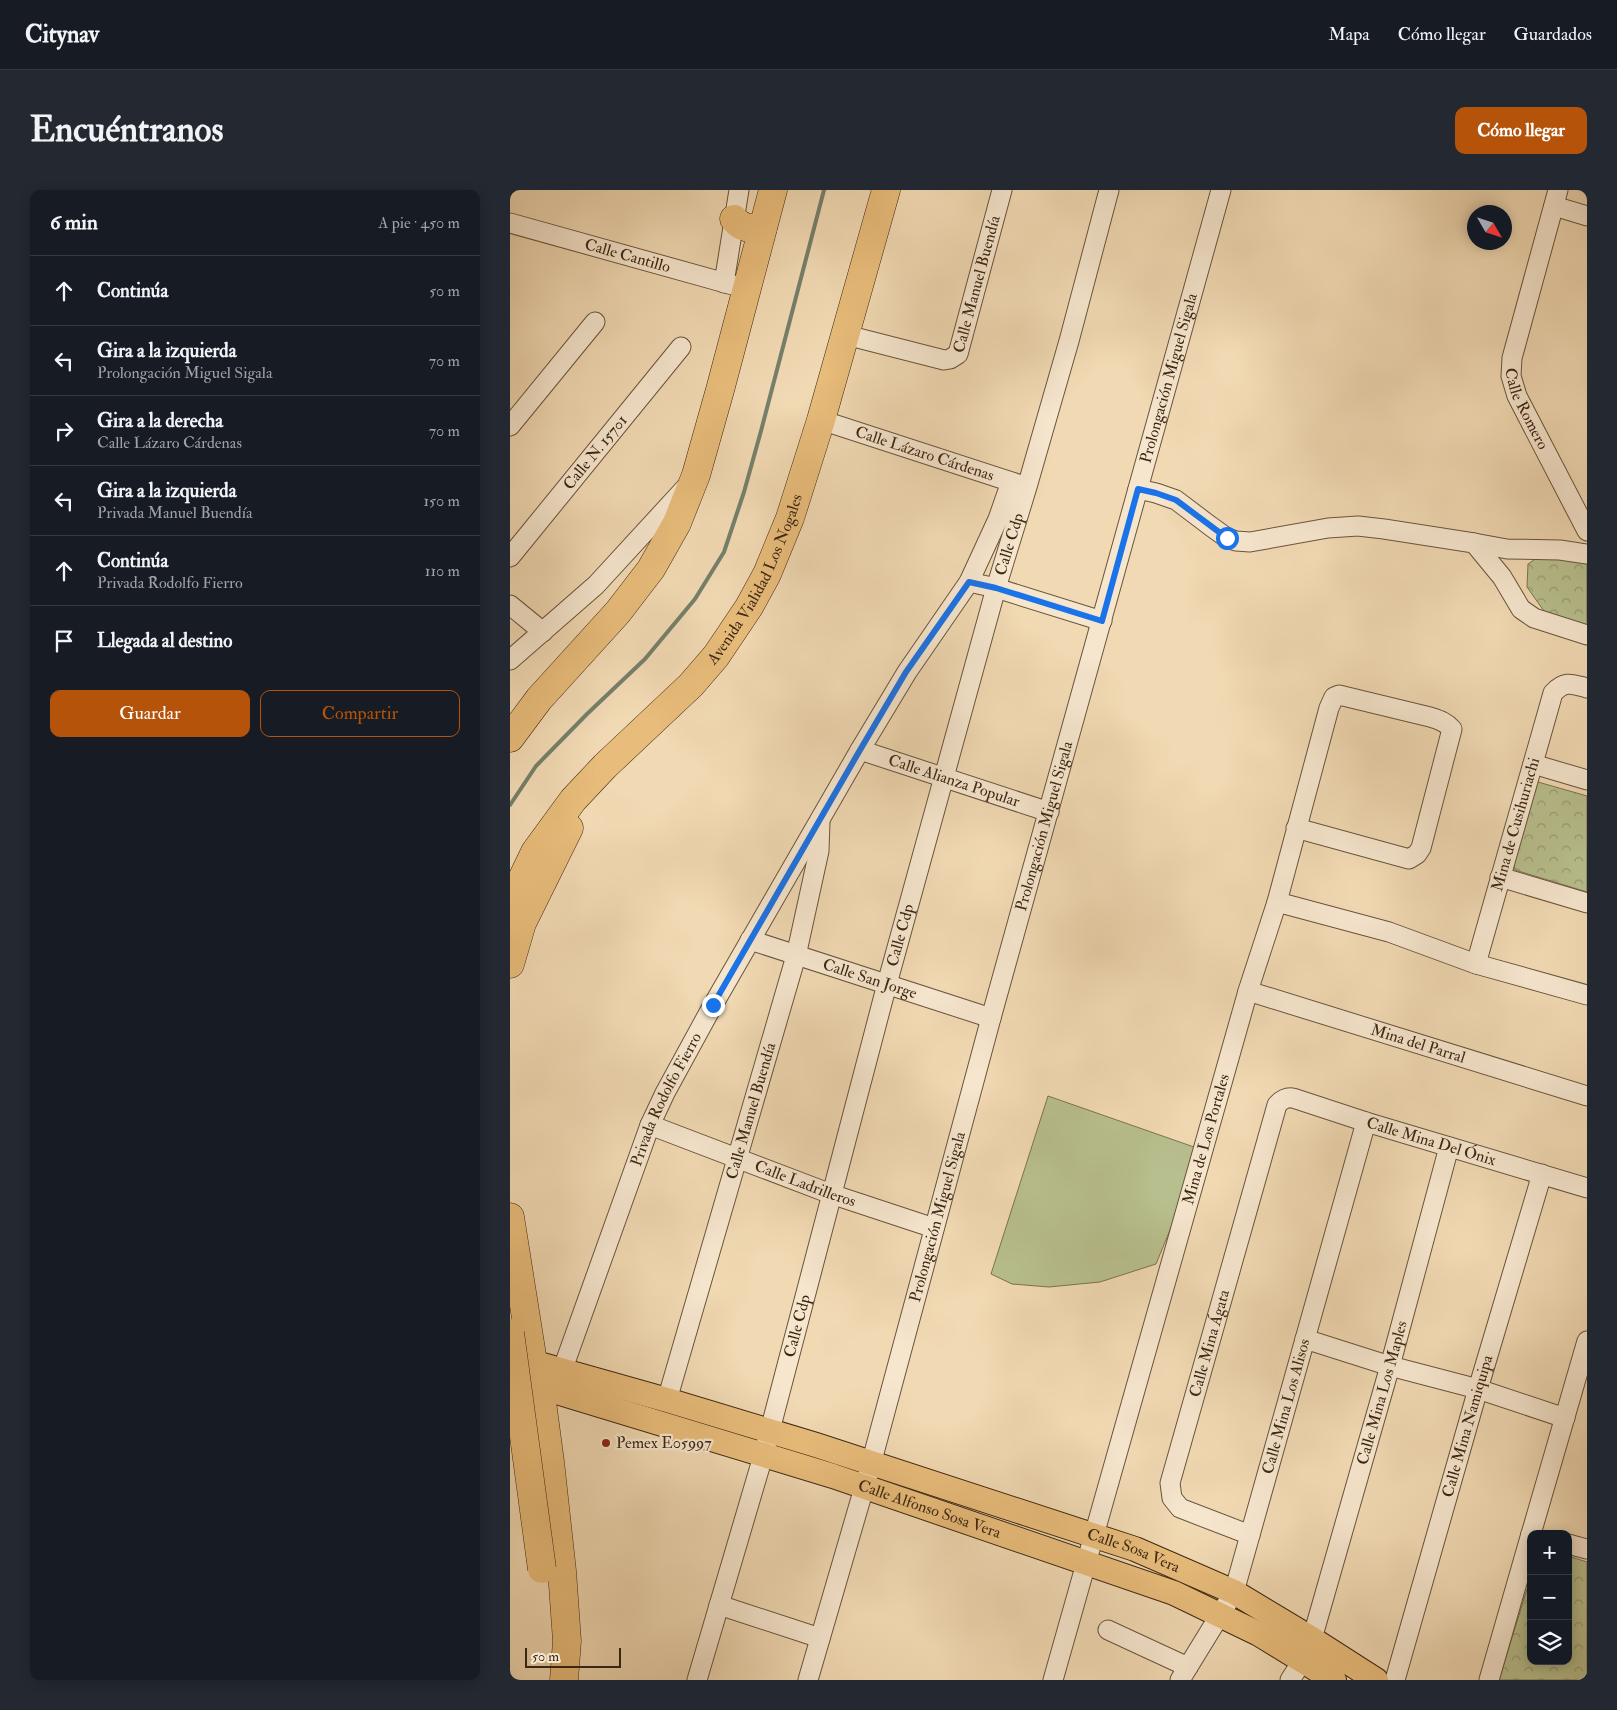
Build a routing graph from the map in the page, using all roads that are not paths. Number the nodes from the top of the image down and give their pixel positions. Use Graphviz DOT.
graph roads {
  1 [pos="773,190"];
  2 [pos="886,190"];
  3 [pos="1002,190"];
  4 [pos="1109,190"];
  5 [pos="1219,190"];
  6 [pos="733,198"];
  7 [pos="1556,198"];
  8 [pos="1587,216"];
  9 [pos="510,223"];
  10 [pos="763,227"];
  11 [pos="736,286"];
  12 [pos="595,322"];
  13 [pos="846,336"];
  14 [pos="681,347"];
  15 [pos="821,420"];
  16 [pos="510,426"];
  17 [pos="696,475"];
  18 [pos="1019,484"];
  19 [pos="1138,489"];
  20 [pos="1587,531"];
  21 [pos="1474,543"];
  22 [pos="1587,554"];
  23 [pos="510,557"];
  24 [pos="969,582"];
  25 [pos="996,588"];
  26 [pos="510,605"];
  27 [pos="1102,621"];
  28 [pos="543,632"];
  29 [pos="1587,635"];
  30 [pos="510,660"];
  31 [pos="1587,688"];
  32 [pos="539,699"];
  33 [pos="510,716"];
  34 [pos="510,738"];
  35 [pos="860,750"];
  36 [pos="1533,764"];
  37 [pos="594,777"];
  38 [pos="943,778"];
  39 [pos="1587,780"];
  40 [pos="1049,812"];
  41 [pos="820,818"];
  42 [pos="1296,828"];
  43 [pos="1500,878"];
  44 [pos="1277,902"];
  45 [pos="1587,903"];
  46 [pos="510,904"];
  47 [pos="750,940"];
  48 [pos="796,956"];
  49 [pos="510,964"];
  50 [pos="1476,964"];
  51 [pos="887,984"];
  52 [pos="1248,991"];
  53 [pos="1587,994"];
  54 [pos="991,1018"];
  55 [pos="1587,1096"];
  56 [pos="1277,1105"];
  57 [pos="1366,1122"];
  58 [pos="650,1125"];
  59 [pos="1449,1146"];
  60 [pos="737,1157"];
  61 [pos="1542,1174"];
  62 [pos="1587,1188"];
  63 [pos="831,1194"];
  64 [pos="510,1217"];
  65 [pos="934,1228"];
  66 [pos="510,1334"];
  67 [pos="1305,1339"];
  68 [pos="1587,1341"];
  69 [pos="1390,1366"];
  70 [pos="528,1368"];
  71 [pos="562,1371"];
  72 [pos="510,1378"];
  73 [pos="1478,1389"];
  74 [pos="667,1400"];
  75 [pos="640,1405"];
  76 [pos="1565,1418"];
  77 [pos="766,1442"];
  78 [pos="871,1464"];
  79 [pos="864,1486"];
  80 [pos="1533,1530"];
  81 [pos="1250,1535"];
  82 [pos="1094,1536"];
  83 [pos="1572,1545"];
  84 [pos="1587,1549"];
  85 [pos="1527,1551"];
  86 [pos="1086,1563"];
  87 [pos="1234,1592"];
  88 [pos="719,1605"];
  89 [pos="1221,1615"];
  90 [pos="1108,1630"];
  91 [pos="820,1638"];
  92 [pos="1307,1649"];
  93 [pos="1184,1674"];
  94 [pos="547,1680"];
  95 [pos="564,1680"];
  96 [pos="697,1680"];
  97 [pos="808,1680"];
  98 [pos="1053,1680"];
  99 [pos="1290,1680"];
  100 [pos="1334,1680"];
  101 [pos="1376,1680"];
  102 [pos="1395,1680"];
  103 [pos="1489,1680"];
  1 -- 10 [label="highway"];
  2 -- 13 [label="highway, Avenida Vialidad Los Nogales"];
  3 -- 13 [label="street, Calle Manuel Buendía"];
  4 -- 18 [label="street, Calle Cdp"];
  5 -- 19 [label="street, Prolongación Miguel Sigala"];
  6 -- 10 [label="highway"];
  6 -- 11 [label="street"];
  7 -- 8 [label="street"];
  7 -- 20 [label="street, Calle Romero"];
  9 -- 11 [label="street, Calle Cantillo"];
  10 -- 11 [label="highway"];
  11 -- 17 [label="highway"];
  12 -- 16 [label="street"];
  13 -- 15 [label="highway, Avenida Vialidad Los Nogales"];
  14 -- 23 [label="street, Calle N. 15701"];
  15 -- 18 [label="street, Calle Lázaro Cárdenas"];
  15 -- 37 [label="highway, Avenida Vialidad Los Nogales"];
  17 -- 28 [label="street"];
  17 -- 32 [label="highway"];
  18 -- 24 [label="street, Privada Rodolfo Fierro"];
  18 -- 25 [label="street, Calle Cdp"];
  19 -- 21 [label="street"];
  19 -- 27 [label="street, Prolongación Miguel Sigala"];
  21 -- 22 [label="street"];
  21 -- 29 [label="street"];
  24 -- 25 [label="street"];
  24 -- 35 [label="street, Privada Rodolfo Fierro"];
  25 -- 27 [label="street"];
  25 -- 38 [label="street, Calle Cdp"];
  26 -- 28 [label="street"];
  27 -- 40 [label="street, Prolongación Miguel Sigala"];
  28 -- 30 [label="street"];
  31 -- 36 [label="street, Mina de Cusihuriachi"];
  32 -- 33 [label="highway"];
  32 -- 34 [label="highway"];
  35 -- 38 [label="street, Calle Alianza Popular"];
  35 -- 41 [label="street, Privada Rodolfo Fierro"];
  36 -- 39 [label="street"];
  36 -- 43 [label="street, Mina de Cusihuriachi"];
  37 -- 46 [label="highway, Avenida Vialidad Los Nogales"];
  37 -- 49 [label="highway"];
  38 -- 40 [label="street, Calle Alianza Popular"];
  38 -- 51 [label="street, Calle Cdp"];
  40 -- 54 [label="street, Prolongación Miguel Sigala"];
  41 -- 47 [label="street, Privada Rodolfo Fierro"];
  41 -- 48 [label="street, Calle Manuel Buendía"];
  42 -- 42 [label="street, Mina de Los Portales"];
  42 -- 44 [label="street, Mina de Los Portales"];
  43 -- 45 [label="street"];
  43 -- 50 [label="street, Mina de Cusihuriachi"];
  44 -- 50 [label="street"];
  44 -- 52 [label="street, Mina de Los Portales"];
  47 -- 48 [label="street, Calle San Jorge"];
  47 -- 58 [label="street, Privada Rodolfo Fierro"];
  48 -- 51 [label="street, Calle San Jorge"];
  48 -- 60 [label="street, Calle Manuel Buendía"];
  50 -- 53 [label="street"];
  51 -- 54 [label="street, Calle San Jorge"];
  51 -- 63 [label="street, Calle Cdp"];
  52 -- 55 [label="street, Mina del Parral"];
  52 -- 82 [label="street, Mina de Los Portales"];
  54 -- 65 [label="street, Prolongación Miguel Sigala"];
  56 -- 57 [label="street, Calle Mina Del Ónix"];
  56 -- 81 [label="street, Calle Mina Ágata"];
  57 -- 59 [label="street, Calle Mina Del Ónix"];
  57 -- 67 [label="street, Calle Mina Los Alisos"];
  58 -- 60 [label="street, Calle Ladrilleros"];
  58 -- 71 [label="street, Privada Rodolfo Fierro"];
  59 -- 61 [label="street, Calle Mina Del Ónix"];
  59 -- 69 [label="street, Calle Mina Los Maples"];
  60 -- 63 [label="street, Calle Ladrilleros"];
  60 -- 74 [label="street, Calle Manuel Buendía"];
  61 -- 62 [label="street, Calle Mina Del Ónix"];
  61 -- 73 [label="street, Calle Mina Namiquipa"];
  63 -- 65 [label="street, Calle Ladrilleros"];
  63 -- 77 [label="street, Calle Cdp"];
  64 -- 70 [label="highway"];
  65 -- 78 [label="street, Prolongación Miguel Sigala"];
  66 -- 94 [label="highway, bridge"];
  67 -- 69 [label="street"];
  67 -- 81 [label="street, Calle Mina Los Alisos"];
  68 -- 76 [label="street"];
  69 -- 73 [label="street"];
  69 -- 92 [label="street, Calle Mina Los Maples"];
  70 -- 71 [label="main road, Calle Alfonso Sosa Vera"];
  70 -- 72 [label="main road, Calle Alfonso Sosa Vera"];
  70 -- 75 [label="main road, Calle Alfonso Sosa Vera"];
  70 -- 95 [label="highway"];
  71 -- 75 [label="main road, Calle Alfonso Sosa Vera"];
  73 -- 76 [label="street"];
  73 -- 102 [label="street, Calle Mina Namiquipa"];
  74 -- 75 [label="main road, Calle Alfonso Sosa Vera"];
  74 -- 77 [label="main road, Calle Alfonso Sosa Vera"];
  75 -- 77 [label="main road, Calle Alfonso Sosa Vera"];
  76 -- 80 [label="street"];
  77 -- 78 [label="main road, Calle Alfonso Sosa Vera"];
  77 -- 79 [label="main road, Calle Alfonso Sosa Vera"];
  77 -- 88 [label="street, Calle Cdp"];
  78 -- 79 [label="street, Prolongación Miguel Sigala"];
  78 -- 82 [label="main road, Calle Sosa Vera"];
  79 -- 86 [label="main road, Calle Alfonso Sosa Vera"];
  79 -- 91 [label="street, Prolongación Miguel Sigala"];
  81 -- 87 [label="street, Calle Mina Los Alisos"];
  82 -- 86 [label="street, Mina de Los Portales"];
  82 -- 87 [label="main road, Calle Sosa Vera"];
  83 -- 84 [label="street"];
  85 -- 103 [label="street"];
  86 -- 89 [label="main road, Calle Alfonso Sosa Vera"];
  86 -- 98 [label="street, Mina de Los Portales"];
  87 -- 89 [label="street, Calle Mina Los Alisos"];
  87 -- 92 [label="main road, Calle Sosa Vera"];
  88 -- 91 [label="street"];
  88 -- 96 [label="street, Calle Cdp"];
  89 -- 92 [label="main road, Calle Alfonso Sosa Vera"];
  89 -- 93 [label="street, Calle Mina Los Alisos"];
  90 -- 93 [label="street"];
  91 -- 97 [label="street, Prolongación Miguel Sigala"];
  92 -- 99 [label="street, Calle Mina Los Maples"];
  92 -- 100 [label="main road, Calle Alfonso Sosa Vera"];
  92 -- 101 [label="main road, Calle Sosa Vera"];
}
